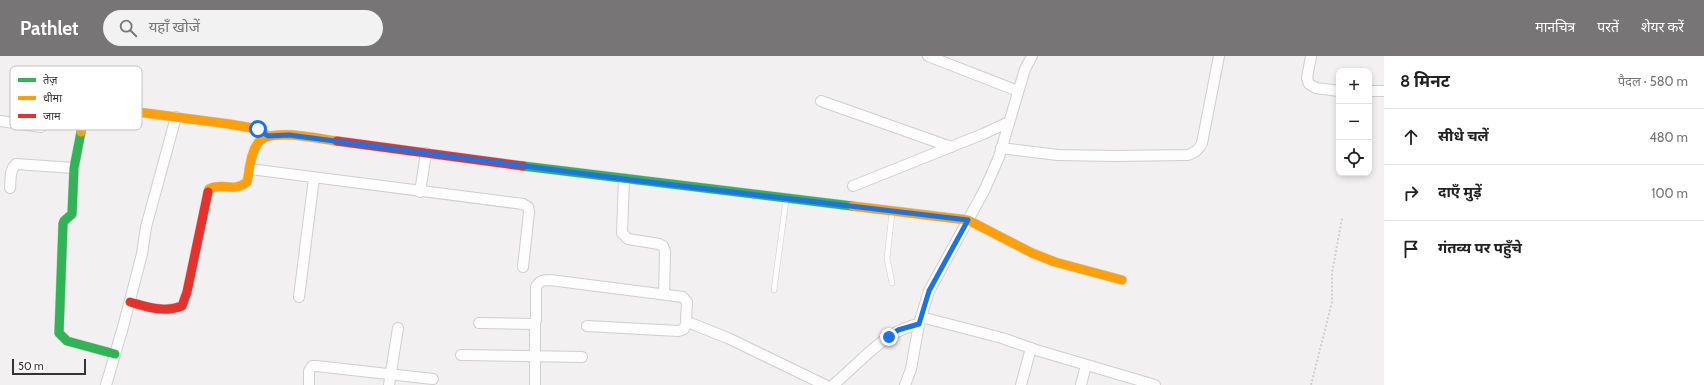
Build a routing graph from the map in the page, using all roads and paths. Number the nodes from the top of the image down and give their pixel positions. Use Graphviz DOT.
graph roads {
  1 [pos="928,56"];
  2 [pos="1032,56"];
  3 [pos="1219,56"];
  4 [pos="1311,56"];
  5 [pos="1018,91"];
  6 [pos="1336,91"];
  7 [pos="1372,91"];
  8 [pos="1384,91"];
  9 [pos="821,101"];
  10 [pos="142,113"];
  11 [pos="176,117"];
  12 [pos="0,121"];
  13 [pos="10,122"];
  14 [pos="80,130"];
  15 [pos="1005,135"];
  16 [pos="268,136"];
  17 [pos="951,147"];
  18 [pos="426,153"];
  19 [pos="74,168"];
  20 [pos="250,169"];
  21 [pos="314,178"];
  22 [pos="624,179"];
  23 [pos="853,186"];
  24 [pos="10,188"];
  25 [pos="420,192"];
  26 [pos="787,198"];
  27 [pos="892,211"];
  28 [pos="1342,218"];
  29 [pos="968,220"];
  30 [pos="523,266"];
  31 [pos="1122,280"];
  32 [pos="892,283"];
  33 [pos="774,290"];
  34 [pos="664,294"];
  35 [pos="299,297"];
  36 [pos="130,302"];
  37 [pos="920,320"];
  38 [pos="687,321"];
  39 [pos="535,322"];
  40 [pos="479,323"];
  41 [pos="587,326"];
  42 [pos="398,328"];
  43 [pos="1031,348"];
  44 [pos="115,354"];
  45 [pos="461,355"];
  46 [pos="535,355"];
  47 [pos="582,357"];
  48 [pos="1086,365"];
  49 [pos="391,374"];
  50 [pos="433,379"];
  51 [pos="106,385"];
  52 [pos="309,385"];
  53 [pos="389,385"];
  54 [pos="534,385"];
  55 [pos="825,385"];
  56 [pos="833,385"];
  57 [pos="905,385"];
  58 [pos="1022,385"];
  59 [pos="1081,385"];
  60 [pos="1155,385"];
  61 [pos="1311,385"];
  1 -- 5 [label="street"];
  2 -- 5 [label="street"];
  3 -- 15 [label="street"];
  4 -- 6 [label="street"];
  5 -- 15 [label="street"];
  7 -- 8 [label="street"];
  9 -- 17 [label="street"];
  10 -- 11 [label="street"];
  11 -- 16 [label="street"];
  11 -- 36 [label="street"];
  12 -- 13 [label="street"];
  14 -- 19 [label="street"];
  15 -- 17 [label="street"];
  15 -- 29 [label="street"];
  16 -- 18 [label="street"];
  16 -- 20 [label="street"];
  17 -- 23 [label="street"];
  18 -- 22 [label="street"];
  18 -- 25 [label="street"];
  19 -- 24 [label="street"];
  19 -- 44 [label="street"];
  20 -- 21 [label="street"];
  20 -- 36 [label="street"];
  21 -- 25 [label="street"];
  21 -- 35 [label="street"];
  22 -- 26 [label="street"];
  22 -- 34 [label="street"];
  25 -- 30 [label="street"];
  26 -- 27 [label="street"];
  26 -- 33 [label="lane"];
  27 -- 29 [label="street"];
  27 -- 32 [label="lane"];
  28 -- 61 [label="path"];
  29 -- 31 [label="street"];
  29 -- 37 [label="street"];
  34 -- 38 [label="street"];
  34 -- 39 [label="street"];
  36 -- 44 [label="street"];
  37 -- 43 [label="street"];
  37 -- 56 [label="street"];
  37 -- 57 [label="street"];
  38 -- 41 [label="street"];
  38 -- 55 [label="street"];
  39 -- 40 [label="street"];
  39 -- 46 [label="street"];
  42 -- 49 [label="street"];
  43 -- 48 [label="street"];
  43 -- 58 [label="street"];
  44 -- 51 [label="street"];
  45 -- 46 [label="street"];
  46 -- 47 [label="street"];
  46 -- 54 [label="street"];
  48 -- 59 [label="street"];
  48 -- 60 [label="street"];
  49 -- 50 [label="street"];
  49 -- 52 [label="street"];
  49 -- 53 [label="street"];
}
